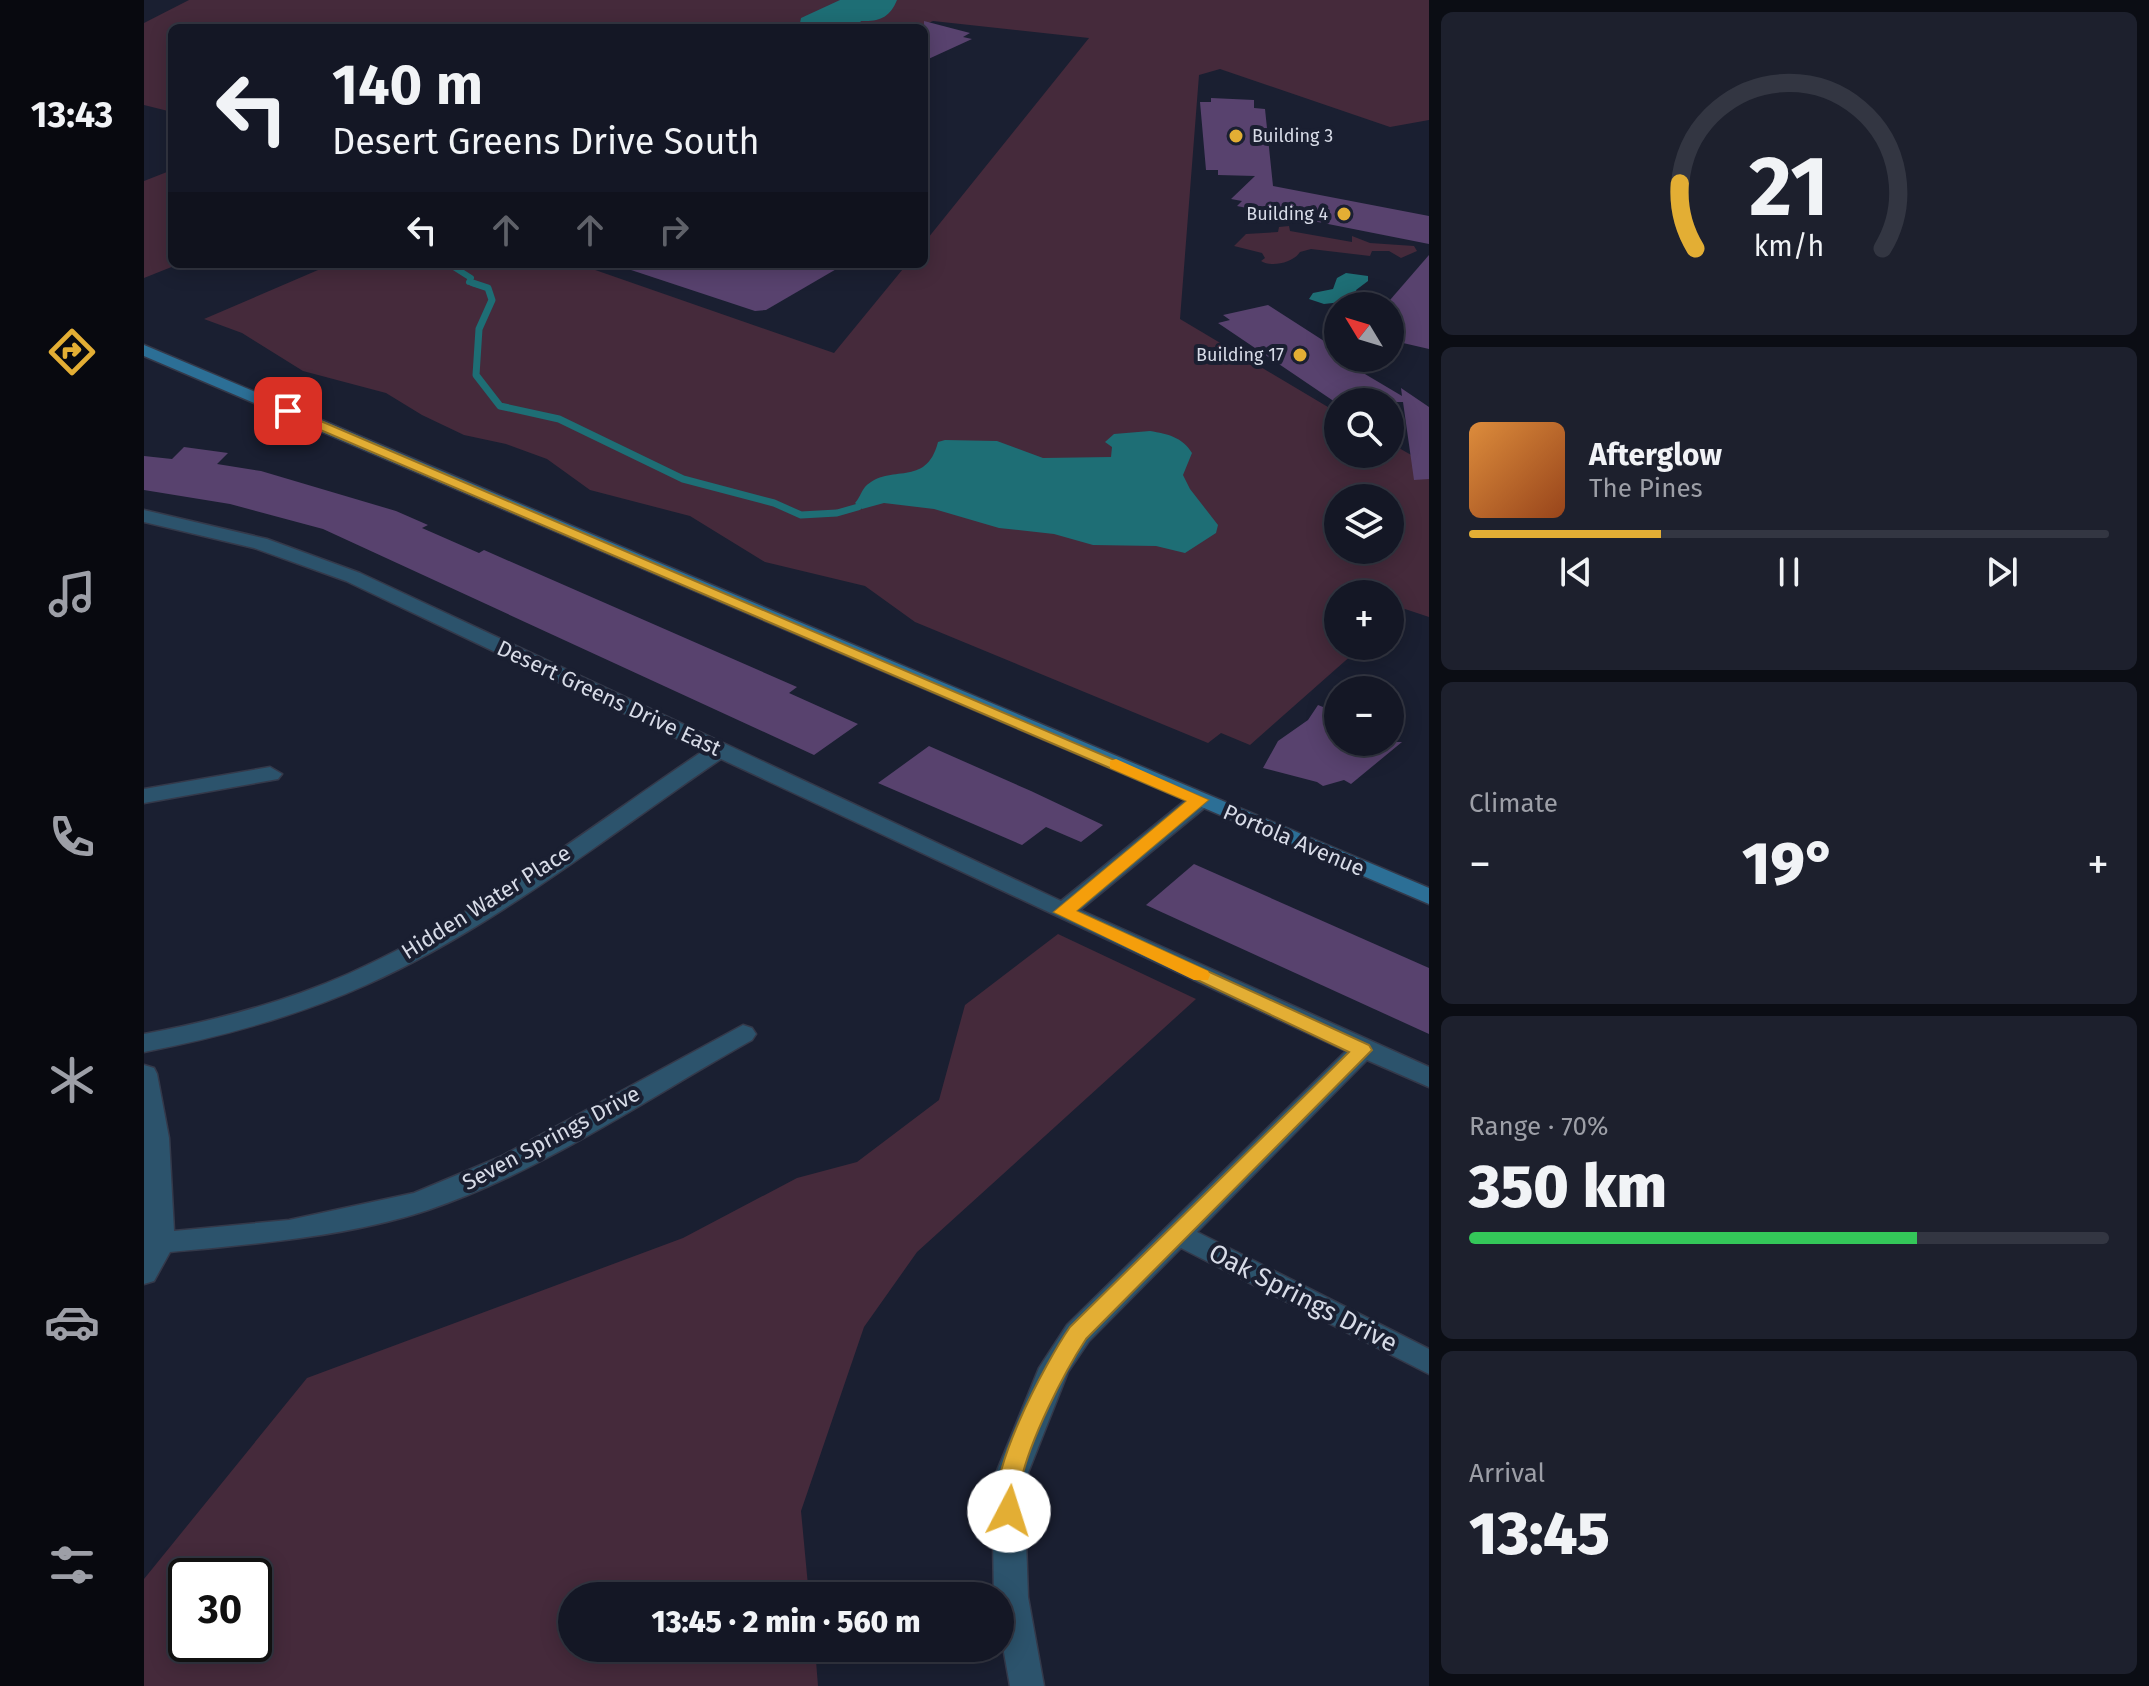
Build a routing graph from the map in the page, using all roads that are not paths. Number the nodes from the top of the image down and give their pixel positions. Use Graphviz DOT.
graph roads {
  1 [pos="144,350"];
  2 [pos="144,516"];
  3 [pos="719,750"];
  4 [pos="270,774"];
  5 [pos="144,796"];
  6 [pos="1200,800"];
  7 [pos="1429,897"];
  8 [pos="1063,912"];
  9 [pos="743,1034"];
  10 [pos="144,1043"];
  11 [pos="1362,1050"];
  12 [pos="144,1074"];
  13 [pos="1429,1078"];
  14 [pos="1177,1234"];
  15 [pos="160,1243"];
  16 [pos="144,1273"];
  17 [pos="1429,1363"];
  18 [pos="1027,1686"];
  1 -- 6 [label="main road, Portola Avenue"];
  2 -- 3 [label="street, Desert Greens Drive East"];
  3 -- 8 [label="street, Desert Greens Drive East"];
  3 -- 10 [label="street, Hidden Water Place"];
  4 -- 5 [label="street"];
  6 -- 7 [label="main road, Portola Avenue"];
  6 -- 8 [label="street"];
  8 -- 11 [label="street, Desert Greens Drive East"];
  9 -- 15 [label="street, Seven Springs Drive"];
  11 -- 13 [label="street, Desert Greens Drive East"];
  11 -- 14 [label="street"];
  12 -- 15 [label="street"];
  14 -- 17 [label="street, Oak Springs Drive"];
  14 -- 18 [label="street"];
  15 -- 16 [label="street"];
}
